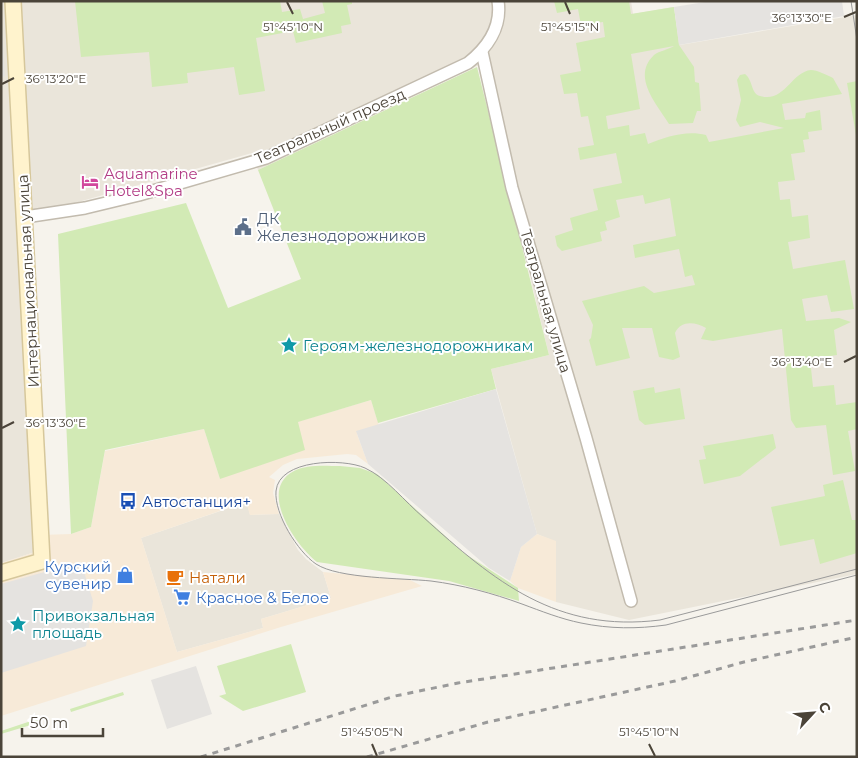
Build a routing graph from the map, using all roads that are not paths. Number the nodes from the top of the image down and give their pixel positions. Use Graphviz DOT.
graph roads {
  1 [pos="13,1"];
  2 [pos="498,1"];
  3 [pos="482,52"];
  4 [pos="25,217"];
  5 [pos="1,573"];
  6 [pos="630,601"];
  1 -- 4 [label="main road, Интернациональная улица"];
  2 -- 3 [label="street"];
  3 -- 4 [label="street, Театральный проезд"];
  3 -- 6 [label="street, Театральная улица"];
  4 -- 5 [label="main road, Интернациональная улица"];
}
